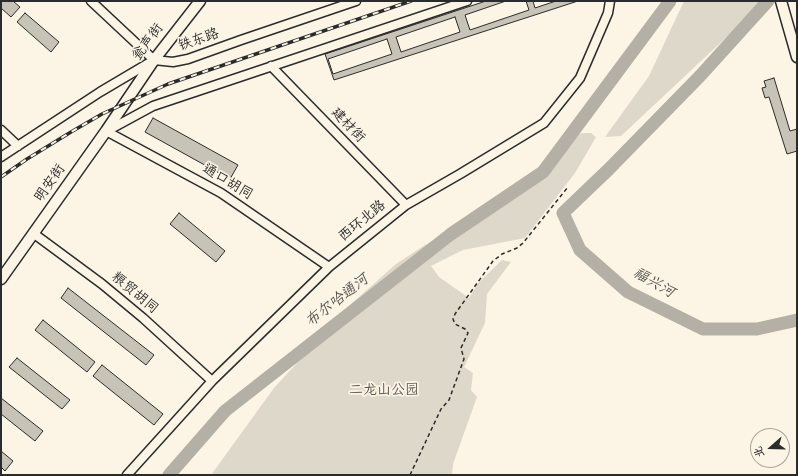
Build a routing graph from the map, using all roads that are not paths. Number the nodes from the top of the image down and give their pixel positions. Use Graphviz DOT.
graph roads {
  1 [pos="91,1"];
  2 [pos="200,1"];
  3 [pos="356,1"];
  4 [pos="467,1"];
  5 [pos="610,1"];
  6 [pos="781,1"];
  7 [pos="797,57"];
  8 [pos="154,60"];
  9 [pos="271,66"];
  10 [pos="124,104"];
  11 [pos="1,130"];
  12 [pos="106,131"];
  13 [pos="18,146"];
  14 [pos="1,157"];
  15 [pos="406,205"];
  16 [pos="33,233"];
  17 [pos="329,266"];
  18 [pos="1,279"];
  19 [pos="212,381"];
  20 [pos="127,475"];
  1 -- 8 [label="street"];
  2 -- 8 [label="main road, 瓮声街"];
  3 -- 8 [label="street, 铁东路"];
  4 -- 9 [label="street"];
  5 -- 15 [label="street, 西环北路"];
  6 -- 7 [label="main road"];
  8 -- 10 [label="main road, 瓮声街"];
  8 -- 13 [label="street"];
  9 -- 12 [label="street"];
  9 -- 15 [label="street, 建材街"];
  10 -- 12 [label="main road, 明安街"];
  11 -- 13 [label="street"];
  12 -- 16 [label="main road, 明安街"];
  12 -- 17 [label="street, 通口胡同"];
  13 -- 14 [label="street"];
  15 -- 17 [label="street, 西环北路"];
  16 -- 18 [label="main road, 明安街"];
  16 -- 19 [label="street, 粮贸胡同"];
  17 -- 19 [label="street, 西环北路"];
  19 -- 20 [label="street, 西环北路"];
}
